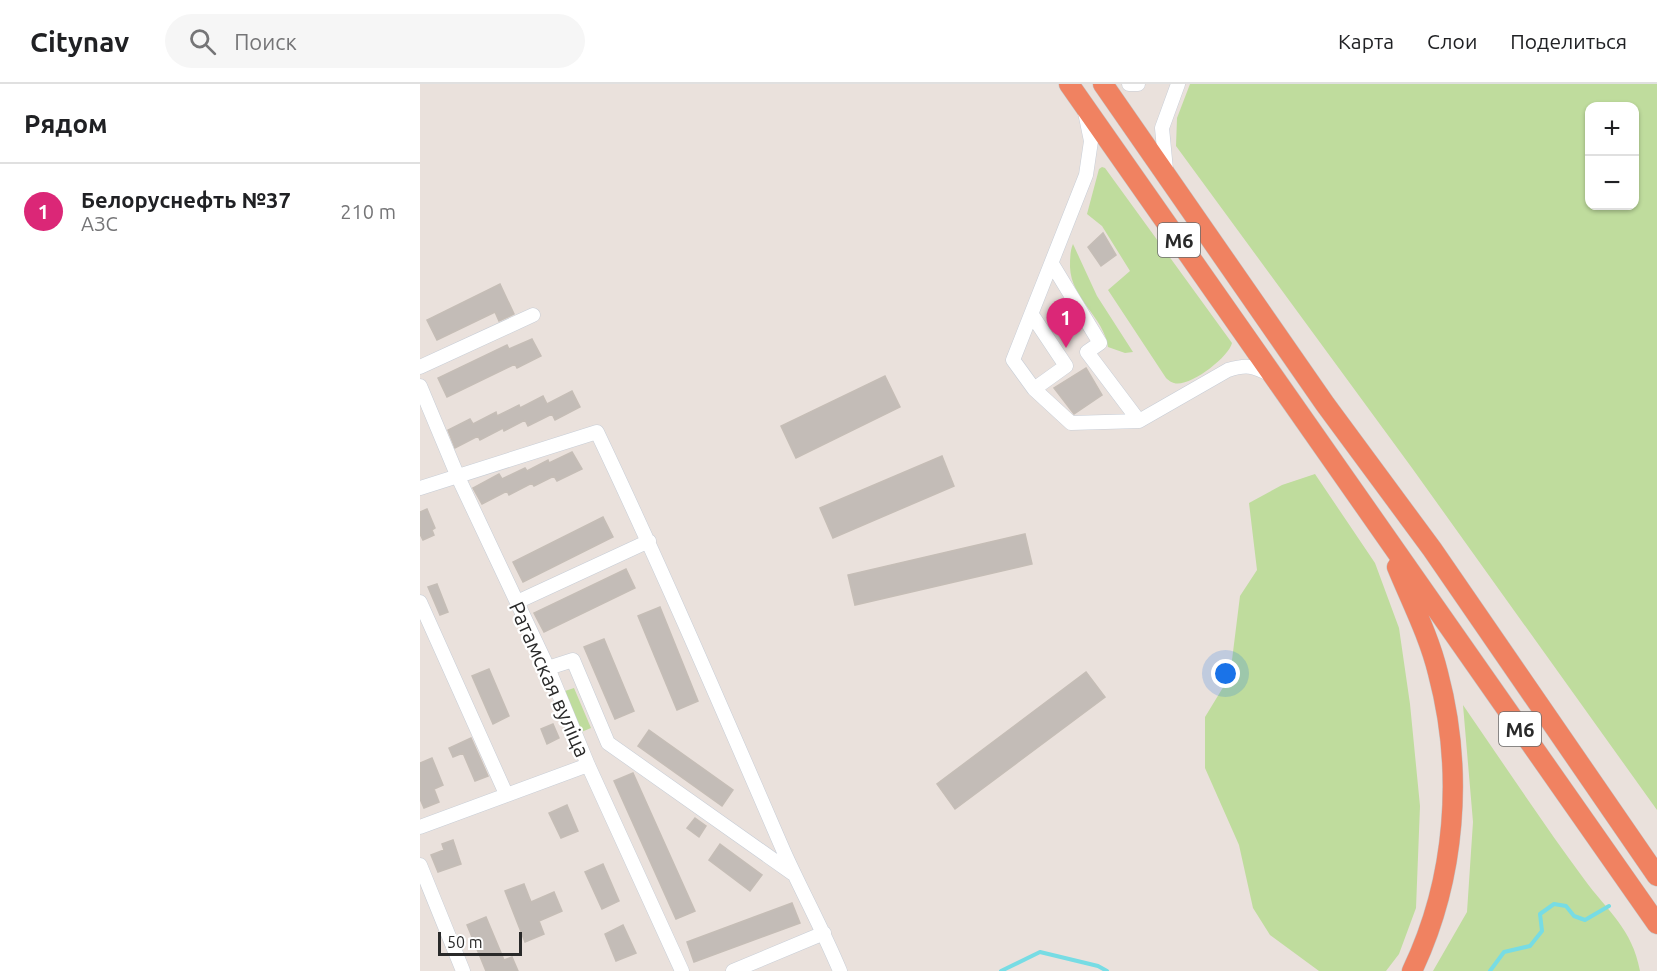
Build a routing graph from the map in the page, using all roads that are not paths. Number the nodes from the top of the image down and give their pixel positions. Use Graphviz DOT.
graph roads {
  1 [pos="1069,84"];
  2 [pos="1102,84"];
  3 [pos="1129,84"];
  4 [pos="1138,84"];
  5 [pos="1178,84"];
  6 [pos="1083,104"];
  7 [pos="1167,176"];
  8 [pos="1052,264"];
  9 [pos="533,315"];
  10 [pos="1032,315"];
  11 [pos="1087,352"];
  12 [pos="1066,366"];
  13 [pos="420,367"];
  14 [pos="1274,376"];
  15 [pos="420,386"];
  16 [pos="1034,389"];
  17 [pos="1139,421"];
  18 [pos="458,477"];
  19 [pos="420,488"];
  20 [pos="1383,534"];
  21 [pos="649,541"];
  22 [pos="420,602"];
  23 [pos="517,603"];
  24 [pos="548,668"];
  25 [pos="588,765"];
  26 [pos="506,794"];
  27 [pos="420,827"];
  28 [pos="420,865"];
  29 [pos="794,874"];
  30 [pos="1657,876"];
  31 [pos="1657,924"];
  32 [pos="824,933"];
  33 [pos="464,971"];
  34 [pos="682,971"];
  35 [pos="733,971"];
  36 [pos="840,971"];
  37 [pos="1412,971"];
  1 -- 6 [label="highway, М6"];
  2 -- 7 [label="highway, М6"];
  3 -- 4 [label="street"];
  5 -- 7 [label="street"];
  6 -- 8 [label="street"];
  6 -- 14 [label="highway, М6"];
  7 -- 30 [label="highway, М6"];
  8 -- 10 [label="street"];
  8 -- 11 [label="street"];
  9 -- 13 [label="street"];
  10 -- 12 [label="street"];
  10 -- 16 [label="street"];
  11 -- 12 [label="street"];
  11 -- 17 [label="street"];
  12 -- 16 [label="street"];
  14 -- 17 [label="street"];
  14 -- 20 [label="highway, М6"];
  15 -- 18 [label="street, Ратамская вуліца"];
  16 -- 17 [label="street"];
  18 -- 19 [label="street"];
  18 -- 21 [label="street"];
  18 -- 23 [label="street, Ратамская вуліца"];
  20 -- 31 [label="highway, М6"];
  20 -- 37 [label="highway"];
  21 -- 23 [label="street"];
  21 -- 29 [label="street"];
  22 -- 26 [label="street"];
  23 -- 24 [label="street, Ратамская вуліца"];
  24 -- 25 [label="street, Ратамская вуліца"];
  24 -- 29 [label="street"];
  25 -- 26 [label="street"];
  25 -- 34 [label="street, Ратамская вуліца"];
  26 -- 27 [label="street"];
  28 -- 33 [label="street"];
  29 -- 32 [label="street"];
  32 -- 35 [label="street"];
  32 -- 36 [label="street"];
}
